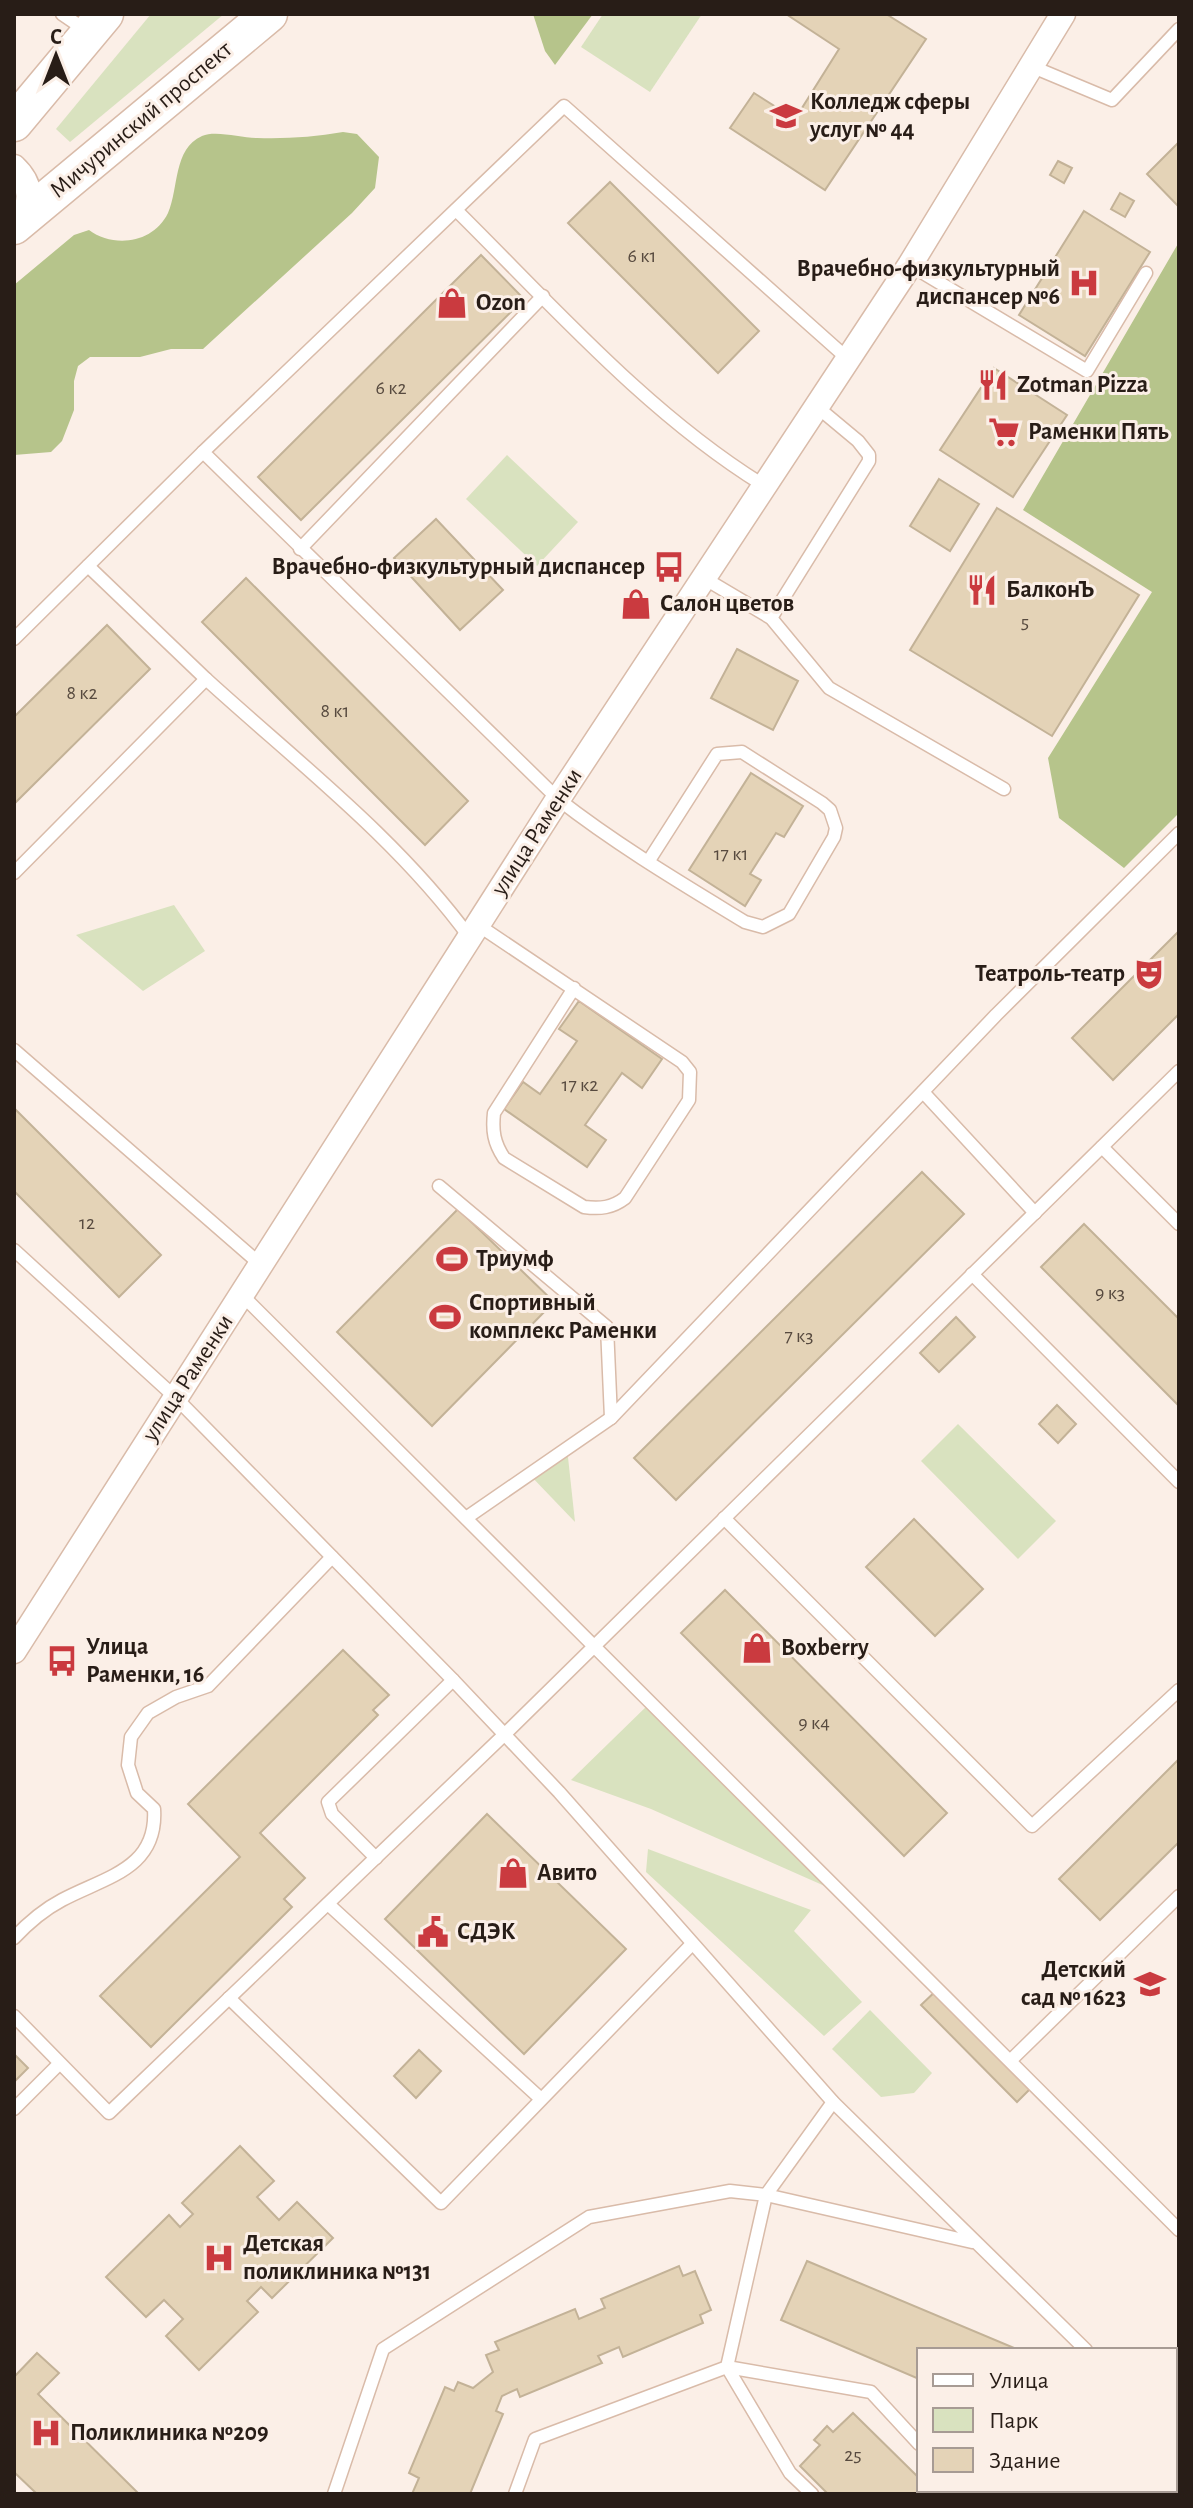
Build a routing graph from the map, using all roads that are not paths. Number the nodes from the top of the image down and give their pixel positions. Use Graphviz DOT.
graph roads {
  1 [pos="269,14"];
  2 [pos="1063,14"];
  3 [pos="86,20"];
  4 [pos="1179,29"];
  5 [pos="1033,67"];
  6 [pos="14,123"];
  7 [pos="14,167"];
  8 [pos="456,210"];
  9 [pos="16,224"];
  10 [pos="910,265"];
  11 [pos="1146,273"];
  12 [pos="543,296"];
  13 [pos="848,359"];
  14 [pos="816,406"];
  15 [pos="203,452"];
  16 [pos="763,485"];
  17 [pos="300,549"];
  18 [pos="88,566"];
  19 [pos="702,577"];
  20 [pos="771,618"];
  21 [pos="14,639"];
  22 [pos="206,679"];
  23 [pos="1004,789"];
  24 [pos="558,799"];
  25 [pos="1179,833"];
  26 [pos="648,862"];
  27 [pos="14,873"];
  28 [pos="474,932"];
  29 [pos="574,988"];
  30 [pos="14,1050"];
  31 [pos="1179,1071"];
  32 [pos="923,1092"];
  33 [pos="1102,1147"];
  34 [pos="439,1186"];
  35 [pos="1035,1213"];
  36 [pos="1179,1224"];
  37 [pos="14,1250"];
  38 [pos="260,1264"];
  39 [pos="972,1274"];
  40 [pos="242,1295"];
  41 [pos="175,1397"];
  42 [pos="611,1418"];
  43 [pos="1179,1482"];
  44 [pos="466,1518"];
  45 [pos="724,1518"];
  46 [pos="332,1557"];
  47 [pos="19,1635"];
  48 [pos="593,1644"];
  49 [pos="453,1680"];
  50 [pos="1179,1690"];
  51 [pos="505,1734"];
  52 [pos="376,1858"];
  53 [pos="1179,1896"];
  54 [pos="328,1904"];
  55 [pos="14,1938"];
  56 [pos="692,1944"];
  57 [pos="229,1998"];
  58 [pos="14,2016"];
  59 [pos="1011,2060"];
  60 [pos="59,2064"];
  61 [pos="541,2099"];
  62 [pos="833,2102"];
  63 [pos="14,2109"];
  64 [pos="766,2195"];
  65 [pos="1179,2230"];
  66 [pos="972,2242"];
  67 [pos="1084,2348"];
  68 [pos="727,2367"];
  69 [pos="917,2442"];
  70 [pos="334,2494"];
  71 [pos="515,2494"];
  72 [pos="812,2494"];
  1 -- 9 [label="main road, Мичуринский проспект"];
  2 -- 5 [label="street, улица Раменки"];
  3 -- 6 [label="main road"];
  4 -- 5 [label="lane"];
  5 -- 10 [label="street, улица Раменки"];
  7 -- 9 [label="street"];
  8 -- 12 [label="lane"];
  8 -- 13 [label="lane"];
  8 -- 15 [label="lane"];
  10 -- 11 [label="lane"];
  10 -- 13 [label="street, улица Раменки"];
  12 -- 16 [label="lane"];
  12 -- 17 [label="lane"];
  13 -- 14 [label="street, улица Раменки"];
  14 -- 16 [label="street, улица Раменки"];
  14 -- 20 [label="lane"];
  15 -- 17 [label="lane"];
  15 -- 18 [label="lane"];
  16 -- 19 [label="street, улица Раменки"];
  17 -- 24 [label="lane"];
  18 -- 21 [label="lane"];
  18 -- 22 [label="lane"];
  19 -- 20 [label="lane"];
  19 -- 24 [label="street, улица Раменки"];
  20 -- 23 [label="lane"];
  22 -- 27 [label="lane"];
  22 -- 28 [label="lane"];
  24 -- 26 [label="lane"];
  24 -- 28 [label="street, улица Раменки"];
  25 -- 32 [label="lane"];
  26 -- 26 [label="lane"];
  28 -- 29 [label="lane"];
  28 -- 38 [label="street, улица Раменки"];
  29 -- 29 [label="lane"];
  30 -- 38 [label="lane"];
  31 -- 33 [label="lane"];
  32 -- 35 [label="lane"];
  32 -- 42 [label="lane"];
  33 -- 35 [label="lane"];
  33 -- 36 [label="lane"];
  34 -- 42 [label="lane"];
  35 -- 39 [label="lane"];
  37 -- 41 [label="lane"];
  38 -- 40 [label="street, улица Раменки"];
  39 -- 43 [label="lane"];
  39 -- 45 [label="lane"];
  40 -- 41 [label="street, улица Раменки"];
  40 -- 44 [label="lane"];
  41 -- 46 [label="lane"];
  41 -- 47 [label="street, улица Раменки"];
  42 -- 44 [label="lane"];
  44 -- 48 [label="lane"];
  45 -- 48 [label="lane"];
  45 -- 50 [label="lane"];
  46 -- 49 [label="lane"];
  46 -- 55 [label="lane"];
  48 -- 51 [label="lane"];
  48 -- 59 [label="lane"];
  49 -- 51 [label="lane"];
  49 -- 52 [label="lane"];
  51 -- 52 [label="lane"];
  51 -- 56 [label="lane"];
  52 -- 54 [label="lane"];
  53 -- 59 [label="lane"];
  54 -- 57 [label="lane"];
  54 -- 61 [label="lane"];
  56 -- 61 [label="lane"];
  56 -- 62 [label="lane"];
  57 -- 60 [label="lane"];
  57 -- 61 [label="lane"];
  58 -- 60 [label="lane"];
  59 -- 65 [label="lane"];
  60 -- 63 [label="lane"];
  62 -- 64 [label="lane"];
  62 -- 66 [label="lane"];
  64 -- 66 [label="lane"];
  64 -- 68 [label="lane"];
  64 -- 70 [label="lane"];
  66 -- 67 [label="lane"];
  68 -- 69 [label="lane"];
  68 -- 71 [label="lane"];
  68 -- 72 [label="lane"];
}
